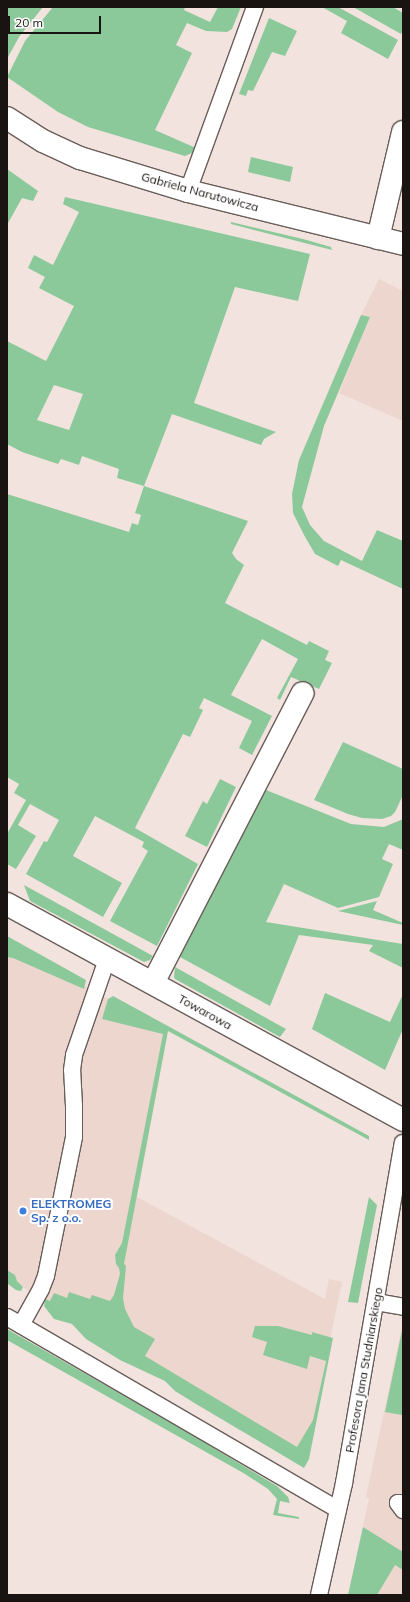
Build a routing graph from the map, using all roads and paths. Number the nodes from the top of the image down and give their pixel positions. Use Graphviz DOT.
graph roads {
  1 [pos="255,7"];
  2 [pos="7,118"];
  3 [pos="403,132"];
  4 [pos="397,185"];
  5 [pos="188,191"];
  6 [pos="378,238"];
  7 [pos="403,244"];
  8 [pos="303,693"];
  9 [pos="7,904"];
  10 [pos="107,959"];
  11 [pos="154,983"];
  12 [pos="403,1120"];
  13 [pos="403,1143"];
  14 [pos="376,1302"];
  15 [pos="403,1307"];
  16 [pos="14,1321"];
  17 [pos="403,1503"];
  18 [pos="338,1510"];
  19 [pos="403,1510"];
  20 [pos="319,1595"];
  1 -- 5 [label="lane"];
  2 -- 5 [label="street, Gabriela Narutowicza"];
  3 -- 4 [label="street"];
  4 -- 6 [label="street"];
  5 -- 6 [label="street, Gabriela Narutowicza"];
  6 -- 7 [label="street, Gabriela Narutowicza"];
  8 -- 11 [label="street"];
  9 -- 10 [label="street, Towarowa"];
  10 -- 11 [label="street, Towarowa"];
  10 -- 16 [label="lane"];
  11 -- 12 [label="street, Towarowa"];
  13 -- 14 [label="lane, Profesora Jana Studniarskiego"];
  14 -- 15 [label="lane"];
  14 -- 18 [label="lane, Profesora Jana Studniarskiego"];
  16 -- 18 [label="lane"];
  17 -- 19 [label="lane"];
  18 -- 20 [label="lane, Profesora Jana Studniarskiego"];
}
